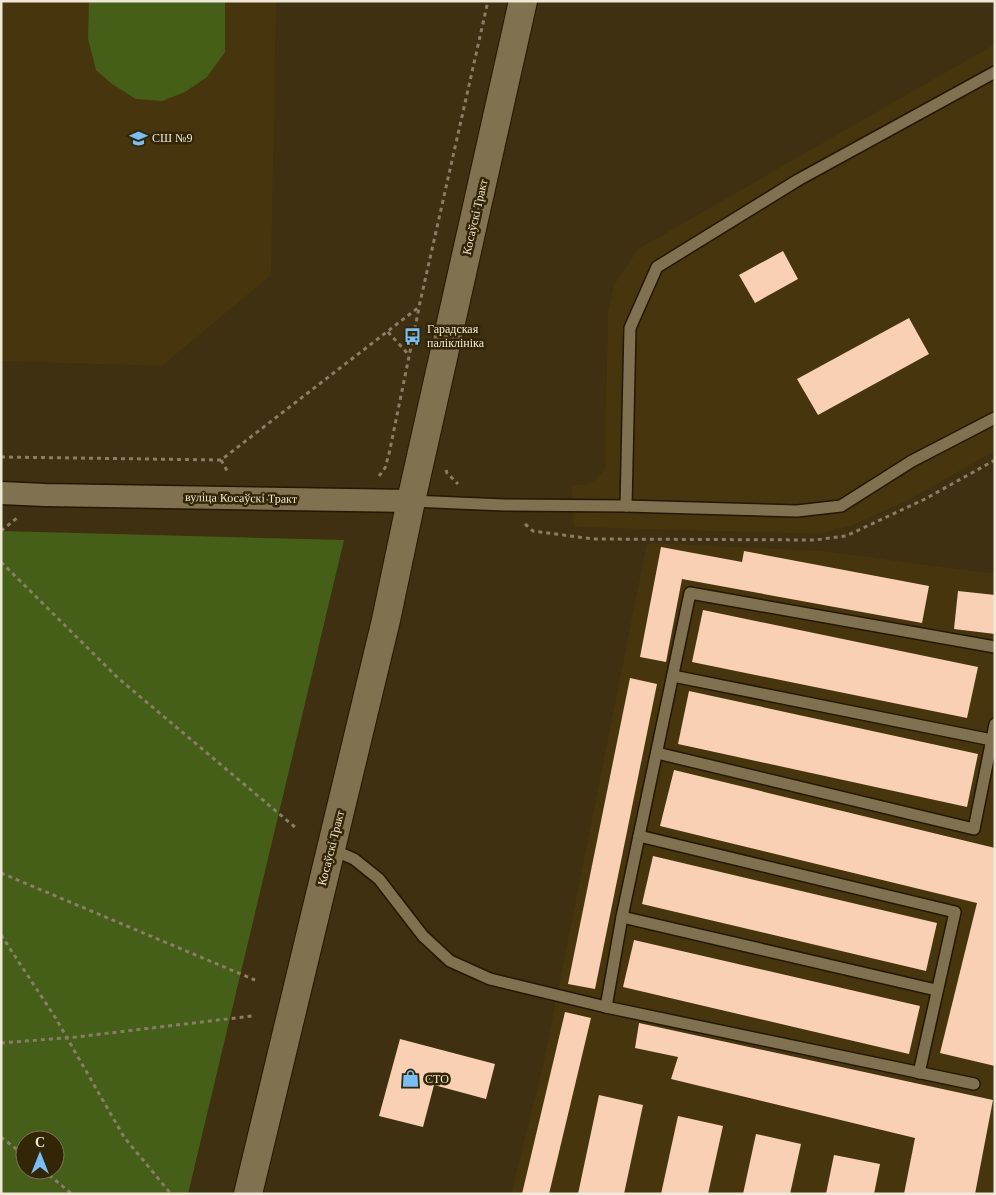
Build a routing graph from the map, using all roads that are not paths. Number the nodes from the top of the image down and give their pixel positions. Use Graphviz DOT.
graph roads {
  1 [pos="523,1"];
  2 [pos="995,72"];
  3 [pos="995,418"];
  4 [pos="1,493"];
  5 [pos="411,501"];
  6 [pos="626,506"];
  7 [pos="995,646"];
  8 [pos="673,676"];
  9 [pos="995,724"];
  10 [pos="992,740"];
  11 [pos="657,753"];
  12 [pos="639,836"];
  13 [pos="331,849"];
  14 [pos="622,917"];
  15 [pos="936,990"];
  16 [pos="606,1007"];
  17 [pos="919,1073"];
  18 [pos="974,1084"];
  19 [pos="248,1194"];
  1 -- 5 [label="main road, Косаўскі Тракт"];
  2 -- 6 [label="lane"];
  3 -- 6 [label="lane"];
  4 -- 5 [label="street, вуліца Косаўскі Тракт"];
  5 -- 6 [label="lane"];
  5 -- 13 [label="main road, Косаўскі Тракт"];
  7 -- 8 [label="lane"];
  8 -- 10 [label="lane"];
  8 -- 11 [label="lane"];
  9 -- 10 [label="lane"];
  10 -- 11 [label="lane"];
  11 -- 12 [label="lane"];
  12 -- 14 [label="lane"];
  12 -- 15 [label="lane"];
  13 -- 16 [label="lane"];
  13 -- 19 [label="main road, Косаўскі Тракт"];
  14 -- 15 [label="lane"];
  14 -- 16 [label="lane"];
  15 -- 17 [label="lane"];
  16 -- 17 [label="lane"];
  17 -- 18 [label="lane"];
}
